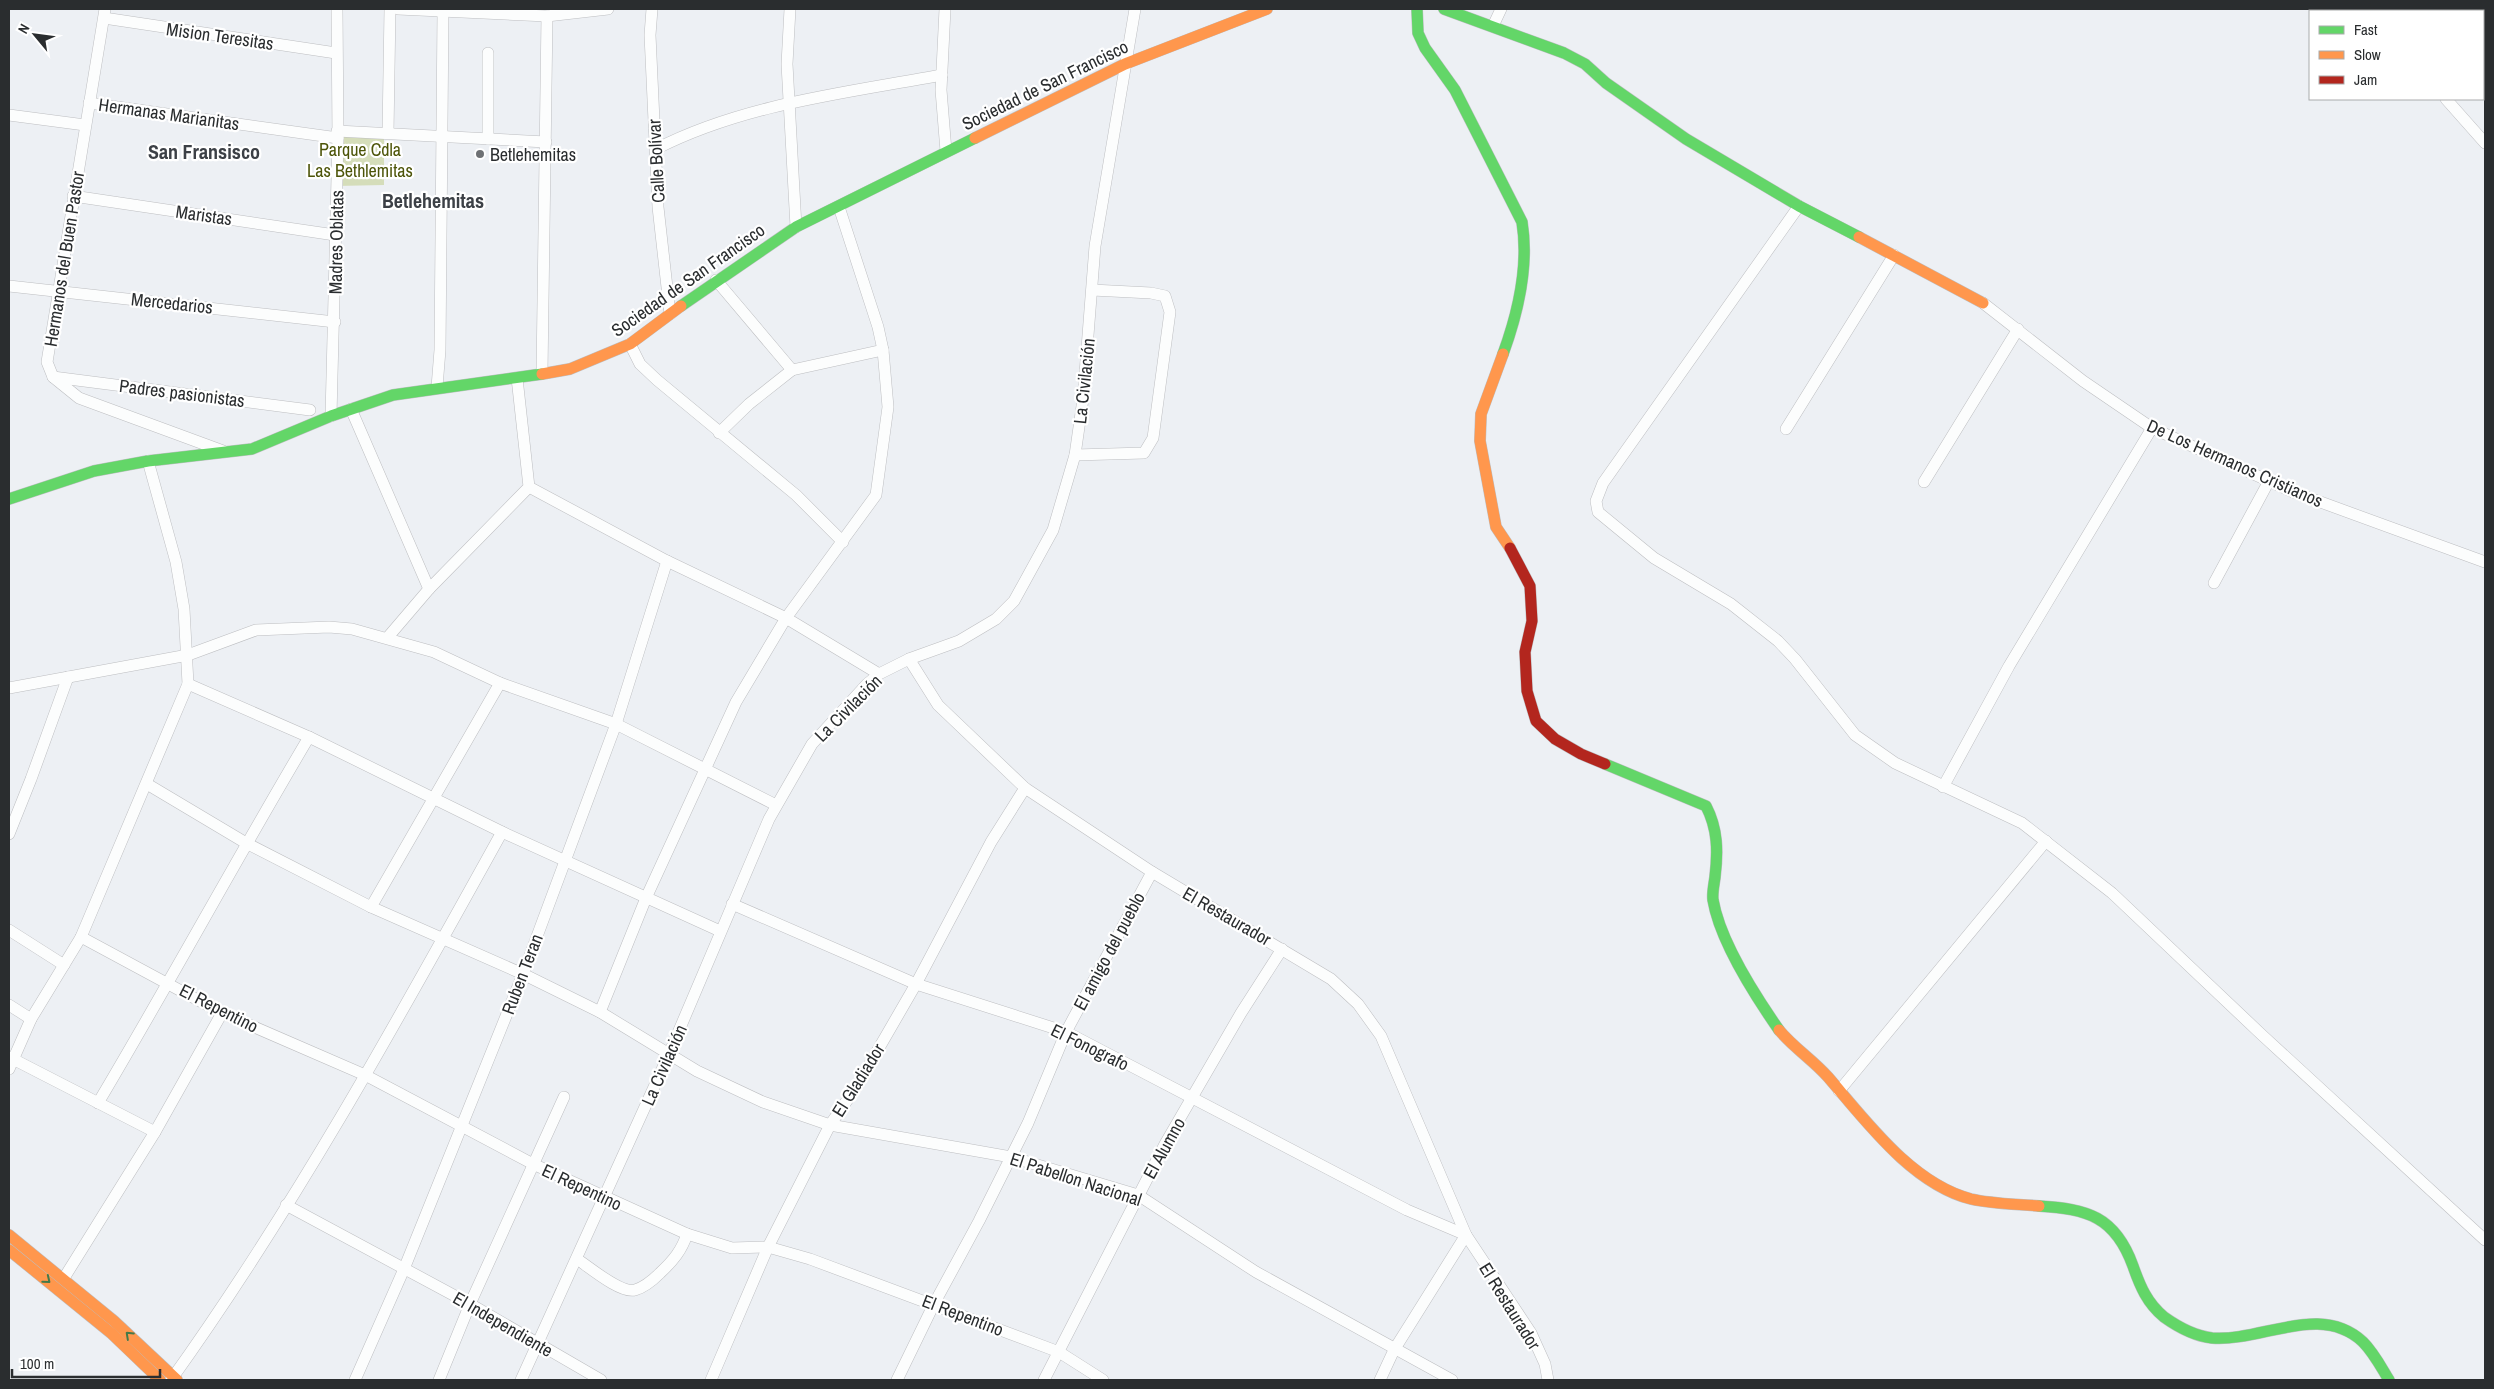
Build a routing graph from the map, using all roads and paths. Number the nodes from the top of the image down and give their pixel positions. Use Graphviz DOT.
graph roads {
  1 [pos="337,9"];
  2 [pos="390,9"];
  3 [pos="398,9"];
  4 [pos="608,9"];
  5 [pos="652,9"];
  6 [pos="790,9"];
  7 [pos="945,9"];
  8 [pos="1135,9"];
  9 [pos="1267,9"];
  10 [pos="1416,9"];
  11 [pos="1444,9"];
  12 [pos="1501,9"];
  13 [pos="449,11"];
  14 [pos="517,12"];
  15 [pos="1466,13"];
  16 [pos="104,14"];
  17 [pos="547,16"];
  18 [pos="1493,26"];
  19 [pos="336,53"];
  20 [pos="488,53"];
  21 [pos="1125,64"];
  22 [pos="942,75"];
  23 [pos="2447,100"];
  24 [pos="89,103"];
  25 [pos="791,104"];
  26 [pos="9,115"];
  27 [pos="85,125"];
  28 [pos="388,133"];
  29 [pos="338,135"];
  30 [pos="443,136"];
  31 [pos="488,138"];
  32 [pos="546,142"];
  33 [pos="2485,143"];
  34 [pos="656,149"];
  35 [pos="946,151"];
  36 [pos="74,196"];
  37 [pos="1800,206"];
  38 [pos="839,207"];
  39 [pos="796,227"];
  40 [pos="335,235"];
  41 [pos="1894,255"];
  42 [pos="716,280"];
  43 [pos="9,286"];
  44 [pos="60,290"];
  45 [pos="1092,290"];
  46 [pos="670,314"];
  47 [pos="335,322"];
  48 [pos="2018,330"];
  49 [pos="630,344"];
  50 [pos="883,350"];
  51 [pos="792,370"];
  52 [pos="542,373"];
  53 [pos="53,377"];
  54 [pos="517,378"];
  55 [pos="437,387"];
  56 [pos="352,409"];
  57 [pos="310,410"];
  58 [pos="331,416"];
  59 [pos="2152,428"];
  60 [pos="1786,429"];
  61 [pos="719,433"];
  62 [pos="230,453"];
  63 [pos="1075,455"];
  64 [pos="148,461"];
  65 [pos="2269,481"];
  66 [pos="1924,482"];
  67 [pos="529,487"];
  68 [pos="9,499"];
  69 [pos="843,542"];
  70 [pos="667,561"];
  71 [pos="2485,562"];
  72 [pos="2214,583"];
  73 [pos="429,589"];
  74 [pos="786,618"];
  75 [pos="388,637"];
  76 [pos="188,655"];
  77 [pos="909,659"];
  78 [pos="879,674"];
  79 [pos="68,677"];
  80 [pos="500,683"];
  81 [pos="188,684"];
  82 [pos="9,688"];
  83 [pos="616,724"];
  84 [pos="309,737"];
  85 [pos="704,769"];
  86 [pos="147,784"];
  87 [pos="1943,787"];
  88 [pos="1024,788"];
  89 [pos="432,798"];
  90 [pos="776,805"];
  91 [pos="502,832"];
  92 [pos="9,834"];
  93 [pos="2046,841"];
  94 [pos="246,843"];
  95 [pos="564,860"];
  96 [pos="1152,872"];
  97 [pos="646,898"];
  98 [pos="732,904"];
  99 [pos="371,907"];
  100 [pos="9,930"];
  101 [pos="720,931"];
  102 [pos="81,937"];
  103 [pos="443,939"];
  104 [pos="1282,949"];
  105 [pos="64,965"];
  106 [pos="523,974"];
  107 [pos="170,983"];
  108 [pos="916,984"];
  109 [pos="9,1005"];
  110 [pos="600,1012"];
  111 [pos="222,1013"];
  112 [pos="31,1019"];
  113 [pos="1066,1032"];
  114 [pos="669,1054"];
  115 [pos="10,1062"];
  116 [pos="365,1075"];
  117 [pos="1840,1091"];
  118 [pos="564,1097"];
  119 [pos="1192,1098"];
  120 [pos="98,1103"];
  121 [pos="830,1125"];
  122 [pos="460,1127"];
  123 [pos="155,1132"];
  124 [pos="1011,1157"];
  125 [pos="533,1164"];
  126 [pos="1138,1195"];
  127 [pos="604,1197"];
  128 [pos="286,1206"];
  129 [pos="9,1234"];
  130 [pos="687,1234"];
  131 [pos="1466,1235"];
  132 [pos="2485,1240"];
  133 [pos="768,1247"];
  134 [pos="14,1253"];
  135 [pos="577,1259"];
  136 [pos="404,1269"];
  137 [pos="64,1278"];
  138 [pos="470,1304"];
  139 [pos="934,1304"];
  140 [pos="538,1343"];
  141 [pos="1394,1350"];
  142 [pos="1059,1352"];
  143 [pos="174,1379"];
  144 [pos="160,1380"];
  145 [pos="355,1380"];
  146 [pos="439,1380"];
  147 [pos="521,1380"];
  148 [pos="601,1380"];
  149 [pos="711,1380"];
  150 [pos="897,1380"];
  151 [pos="1044,1380"];
  152 [pos="1103,1380"];
  153 [pos="1380,1380"];
  154 [pos="1452,1380"];
  155 [pos="1548,1380"];
  156 [pos="2389,1380"];
  1 -- 19 [label="street, Madres Oblatas"];
  2 -- 28 [label="street"];
  3 -- 13 [label="street"];
  4 -- 17 [label="street"];
  5 -- 34 [label="street, Calle Bolívar"];
  6 -- 25 [label="street"];
  7 -- 22 [label="street"];
  8 -- 21 [label="street, La Civilación"];
  9 -- 21 [label="street, Sociedad de San Francisco"];
  10 -- 117 [label="street"];
  11 -- 15 [label="street"];
  12 -- 18 [label="street"];
  13 -- 14 [label="street"];
  13 -- 30 [label="street"];
  14 -- 17 [label="street"];
  15 -- 18 [label="street"];
  16 -- 19 [label="street, Mision Teresitas"];
  16 -- 24 [label="street, Hermanos del Buen Pastor"];
  17 -- 32 [label="street"];
  18 -- 37 [label="street"];
  19 -- 29 [label="street, Madres Oblatas"];
  20 -- 31 [label="street"];
  21 -- 35 [label="street, Sociedad de San Francisco"];
  21 -- 45 [label="street, La Civilación"];
  22 -- 25 [label="street"];
  22 -- 35 [label="street"];
  23 -- 33 [label="street"];
  24 -- 27 [label="street, Hermanos del Buen Pastor"];
  24 -- 29 [label="street, Hermanas Marianitas"];
  25 -- 34 [label="street"];
  25 -- 39 [label="street"];
  26 -- 27 [label="street"];
  27 -- 36 [label="street, Hermanos del Buen Pastor"];
  28 -- 29 [label="street, Hermanas Marianitas"];
  28 -- 30 [label="street, Hermanas Marianitas"];
  29 -- 40 [label="street, Madres Oblatas"];
  30 -- 31 [label="street, Hermanas Marianitas"];
  30 -- 55 [label="street"];
  31 -- 32 [label="street, Hermanas Marianitas"];
  32 -- 52 [label="street"];
  34 -- 46 [label="street, Calle Bolívar"];
  35 -- 38 [label="street, Sociedad de San Francisco"];
  36 -- 40 [label="street, Maristas"];
  36 -- 44 [label="street, Hermanos del Buen Pastor"];
  37 -- 41 [label="street"];
  37 -- 87 [label="street"];
  38 -- 39 [label="street, Sociedad de San Francisco"];
  38 -- 50 [label="street"];
  39 -- 42 [label="street, Sociedad de San Francisco"];
  40 -- 47 [label="street, Madres Oblatas"];
  41 -- 48 [label="street, De Los Hermanos Cristianos"];
  41 -- 60 [label="street"];
  42 -- 46 [label="street, Sociedad de San Francisco"];
  42 -- 51 [label="street"];
  43 -- 44 [label="street, Mercedarios"];
  44 -- 47 [label="street, Mercedarios"];
  44 -- 53 [label="street, Hermanos del Buen Pastor"];
  45 -- 63 [label="street, La Civilación"];
  45 -- 63 [label="street"];
  46 -- 49 [label="street, Sociedad de San Francisco"];
  47 -- 58 [label="street, Madres Oblatas"];
  48 -- 59 [label="street, De Los Hermanos Cristianos"];
  48 -- 66 [label="street"];
  49 -- 52 [label="street, Sociedad de San Francisco"];
  49 -- 61 [label="street"];
  50 -- 51 [label="street"];
  50 -- 69 [label="street"];
  51 -- 61 [label="street"];
  52 -- 54 [label="street, Sociedad de San Francisco"];
  53 -- 57 [label="street, Padres pasionistas"];
  53 -- 62 [label="street"];
  54 -- 55 [label="street, Sociedad de San Francisco"];
  54 -- 67 [label="street"];
  55 -- 56 [label="street, Sociedad de San Francisco"];
  56 -- 58 [label="street, Sociedad de San Francisco"];
  56 -- 73 [label="street"];
  58 -- 62 [label="street, Sociedad de San Francisco"];
  59 -- 65 [label="street, De Los Hermanos Cristianos"];
  59 -- 87 [label="street"];
  61 -- 69 [label="street"];
  62 -- 64 [label="street, Sociedad de San Francisco"];
  63 -- 77 [label="street, La Civilación"];
  64 -- 68 [label="street, Sociedad de San Francisco"];
  64 -- 76 [label="street"];
  65 -- 71 [label="street, De Los Hermanos Cristianos"];
  65 -- 72 [label="street"];
  67 -- 70 [label="street"];
  67 -- 73 [label="street"];
  69 -- 74 [label="street"];
  70 -- 74 [label="street"];
  70 -- 83 [label="street, Ruben Teran"];
  73 -- 75 [label="street"];
  74 -- 78 [label="street"];
  74 -- 85 [label="street"];
  75 -- 76 [label="street"];
  75 -- 80 [label="street"];
  76 -- 79 [label="street"];
  76 -- 81 [label="street"];
  77 -- 78 [label="street, La Civilación"];
  77 -- 88 [label="street, El Restaurador"];
  78 -- 90 [label="street, La Civilación"];
  79 -- 82 [label="street"];
  79 -- 92 [label="street"];
  80 -- 83 [label="street"];
  80 -- 89 [label="street"];
  81 -- 84 [label="street"];
  81 -- 86 [label="street"];
  83 -- 85 [label="street"];
  83 -- 95 [label="street, Ruben Teran"];
  84 -- 89 [label="street"];
  84 -- 94 [label="street"];
  85 -- 90 [label="street"];
  85 -- 97 [label="street"];
  86 -- 94 [label="street, El Pabellon Nacional"];
  86 -- 102 [label="street"];
  87 -- 93 [label="street"];
  88 -- 96 [label="street, El Restaurador"];
  88 -- 108 [label="street, El Gladiador"];
  89 -- 91 [label="street"];
  89 -- 99 [label="street"];
  90 -- 98 [label="street, La Civilación"];
  91 -- 95 [label="street"];
  91 -- 103 [label="street"];
  93 -- 117 [label="street"];
  93 -- 132 [label="street"];
  94 -- 99 [label="street, El Pabellon Nacional"];
  94 -- 107 [label="street"];
  95 -- 97 [label="street"];
  95 -- 106 [label="street, Ruben Teran"];
  96 -- 104 [label="street, El Restaurador"];
  96 -- 113 [label="street, El amigo del pueblo"];
  97 -- 101 [label="street"];
  97 -- 110 [label="street"];
  98 -- 101 [label="street, La Civilación"];
  98 -- 108 [label="street, El Fonografo"];
  99 -- 103 [label="street, El Pabellon Nacional"];
  100 -- 105 [label="street"];
  101 -- 114 [label="street, La Civilación"];
  102 -- 105 [label="street"];
  102 -- 107 [label="street, El Repentino"];
  103 -- 106 [label="street, El Pabellon Nacional"];
  103 -- 116 [label="street"];
  104 -- 119 [label="street, El Alumno"];
  104 -- 131 [label="street, El Restaurador"];
  105 -- 112 [label="street"];
  106 -- 110 [label="street, El Pabellon Nacional"];
  106 -- 122 [label="street, Ruben Teran"];
  107 -- 111 [label="street, El Repentino"];
  107 -- 120 [label="street"];
  108 -- 113 [label="street, El Fonografo"];
  108 -- 121 [label="street, El Gladiador"];
  109 -- 112 [label="street"];
  110 -- 114 [label="street, El Pabellon Nacional"];
  111 -- 116 [label="street, El Repentino"];
  111 -- 123 [label="street"];
  112 -- 115 [label="street"];
  113 -- 119 [label="street, El Fonografo"];
  113 -- 124 [label="street, El amigo del pueblo"];
  114 -- 121 [label="street, El Pabellon Nacional"];
  114 -- 127 [label="street, La Civilación"];
  115 -- 120 [label="street"];
  116 -- 122 [label="street, El Repentino"];
  116 -- 128 [label="street"];
  117 -- 156 [label="street"];
  118 -- 125 [label="street"];
  119 -- 126 [label="street, El Alumno"];
  119 -- 131 [label="street, El Fonografo"];
  120 -- 123 [label="street"];
  121 -- 124 [label="street, El Pabellon Nacional"];
  121 -- 133 [label="street, El Gladiador"];
  122 -- 125 [label="street, El Repentino"];
  122 -- 136 [label="street, Ruben Teran"];
  123 -- 137 [label="street"];
  124 -- 126 [label="street, El Pabellon Nacional"];
  124 -- 139 [label="street, El amigo del pueblo"];
  125 -- 127 [label="street, El Repentino"];
  125 -- 138 [label="street"];
  126 -- 141 [label="street, El Pabellon Nacional"];
  126 -- 142 [label="street, El Alumno"];
  127 -- 130 [label="street, El Repentino"];
  127 -- 135 [label="street, La Civilación"];
  128 -- 136 [label="street, El Independiente"];
  128 -- 143 [label="street"];
  129 -- 134 [label="street"];
  130 -- 133 [label="street, El Repentino"];
  130 -- 135 [label="street"];
  131 -- 141 [label="street"];
  131 -- 155 [label="street, El Restaurador"];
  133 -- 139 [label="street, El Repentino"];
  133 -- 149 [label="street, El Gladiador"];
  134 -- 137 [label="street"];
  134 -- 144 [label="street, one-way"];
  135 -- 140 [label="street, La Civilación"];
  136 -- 138 [label="street, El Independiente"];
  136 -- 145 [label="street, Ruben Teran"];
  143 -- 137 [label="street, one-way"];
  138 -- 140 [label="street, El Independiente"];
  138 -- 146 [label="street"];
  139 -- 142 [label="street, El Repentino"];
  139 -- 150 [label="street"];
  140 -- 147 [label="street, La Civilación"];
  140 -- 148 [label="street, El Independiente"];
  141 -- 153 [label="street"];
  141 -- 154 [label="street, El Pabellon Nacional"];
  142 -- 151 [label="street, El Alumno"];
  142 -- 152 [label="street, El Repentino"];
}
